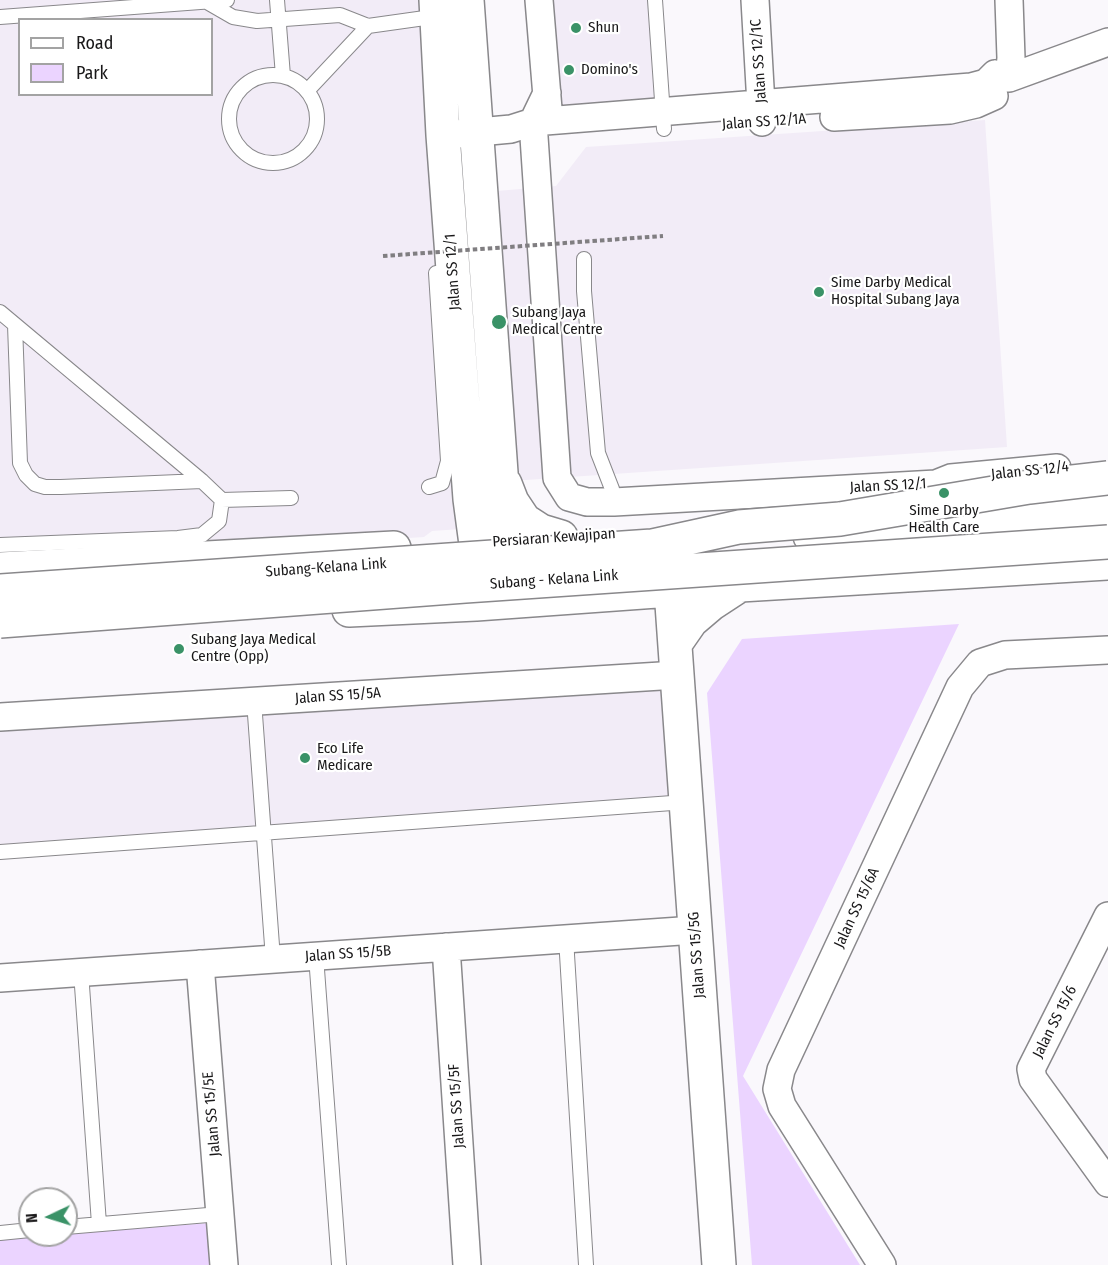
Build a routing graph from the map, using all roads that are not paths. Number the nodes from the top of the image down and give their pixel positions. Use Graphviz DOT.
graph roads {
  1 [pos="227,0"];
  2 [pos="278,0"];
  3 [pos="539,0"];
  4 [pos="655,0"];
  5 [pos="755,0"];
  6 [pos="995,0"];
  7 [pos="1009,0"];
  8 [pos="207,2"];
  9 [pos="452,8"];
  10 [pos="0,17"];
  11 [pos="279,20"];
  12 [pos="368,26"];
  13 [pos="1108,42"];
  14 [pos="283,76"];
  15 [pos="1002,76"];
  16 [pos="307,91"];
  17 [pos="762,113"];
  18 [pos="663,121"];
  19 [pos="535,129"];
  20 [pos="477,132"];
  21 [pos="443,135"];
  22 [pos="584,259"];
  23 [pos="453,272"];
  24 [pos="0,312"];
  25 [pos="15,325"];
  26 [pos="1108,462"];
  27 [pos="501,474"];
  28 [pos="951,478"];
  29 [pos="1108,478"];
  30 [pos="202,481"];
  31 [pos="429,487"];
  32 [pos="613,496"];
  33 [pos="1108,496"];
  34 [pos="291,498"];
  35 [pos="222,500"];
  36 [pos="1108,513"];
  37 [pos="561,537"];
  38 [pos="1108,542"];
  39 [pos="491,543"];
  40 [pos="652,546"];
  41 [pos="6,553"];
  42 [pos="1108,563"];
  43 [pos="806,581"];
  44 [pos="740,585"];
  45 [pos="671,590"];
  46 [pos="0,591"];
  47 [pos="487,597"];
  48 [pos="0,621"];
  49 [pos="0,628"];
  50 [pos="1108,650"];
  51 [pos="676,659"];
  52 [pos="254,701"];
  53 [pos="0,717"];
  54 [pos="686,802"];
  55 [pos="264,832"];
  56 [pos="0,852"];
  57 [pos="1108,916"];
  58 [pos="695,930"];
  59 [pos="566,938"];
  60 [pos="446,947"];
  61 [pos="316,956"];
  62 [pos="273,959"];
  63 [pos="200,964"];
  64 [pos="81,972"];
  65 [pos="0,978"];
  66 [pos="1108,1183"];
  67 [pos="220,1214"];
  68 [pos="99,1224"];
  69 [pos="78,1226"];
  70 [pos="18,1231"];
  71 [pos="0,1233"];
  72 [pos="224,1265"];
  73 [pos="339,1265"];
  74 [pos="467,1265"];
  75 [pos="586,1265"];
  76 [pos="719,1265"];
  77 [pos="882,1265"];
  1 -- 8 [label="lane"];
  2 -- 11 [label="lane"];
  3 -- 19 [label="street"];
  4 -- 18 [label="lane"];
  5 -- 17 [label="street, Jalan SS 12/1C"];
  6 -- 15 [label="street"];
  7 -- 15 [label="street"];
  8 -- 10 [label="lane"];
  8 -- 11 [label="lane"];
  9 -- 12 [label="lane"];
  9 -- 20 [label="main road"];
  9 -- 21 [label="main road, Jalan SS 12/1"];
  11 -- 12 [label="lane"];
  11 -- 14 [label="lane"];
  12 -- 16 [label="lane"];
  13 -- 15 [label="street, Jalan SS 12/1A"];
  14 -- 16 [label="lane"];
  14 -- 16 [label="lane"];
  15 -- 17 [label="street, Jalan SS 12/1A"];
  17 -- 18 [label="street, Jalan SS 12/1A"];
  18 -- 19 [label="street, Jalan SS 12/1A"];
  19 -- 20 [label="street, Jalan SS 12/1A"];
  19 -- 32 [label="street, Jalan SS 12/1"];
  20 -- 21 [label="street, Jalan SS 12/1A"];
  20 -- 27 [label="main road"];
  21 -- 23 [label="main road, Jalan SS 12/1"];
  22 -- 32 [label="lane"];
  23 -- 31 [label="lane"];
  23 -- 39 [label="main road, Jalan SS 12/1"];
  24 -- 25 [label="lane"];
  25 -- 30 [label="lane"];
  25 -- 30 [label="lane"];
  26 -- 28 [label="street, Jalan SS 12/4"];
  27 -- 37 [label="main road"];
  27 -- 39 [label="main road"];
  28 -- 32 [label="street, Jalan SS 12/1"];
  29 -- 40 [label="main road, bridge"];
  30 -- 35 [label="lane"];
  33 -- 37 [label="main road, Persiaran Kewajipan"];
  34 -- 35 [label="lane"];
  35 -- 41 [label="lane"];
  36 -- 40 [label="main road, bridge"];
  37 -- 39 [label="main road, Persiaran Kewajipan"];
  38 -- 48 [label="main road, Subang - Kelana Link, bridge"];
  39 -- 41 [label="main road, Persiaran Kewajipan"];
  39 -- 47 [label="main road"];
  40 -- 46 [label="main road, Subang-Kelana Link, bridge"];
  42 -- 43 [label="main road"];
  43 -- 44 [label="main road"];
  43 -- 47 [label="main road"];
  44 -- 45 [label="main road"];
  44 -- 51 [label="main road"];
  45 -- 47 [label="main road"];
  45 -- 51 [label="main road, Jalan SS 15/5G"];
  47 -- 49 [label="main road"];
  50 -- 77 [label="street, Jalan SS 15/6A"];
  51 -- 52 [label="street, Jalan SS 15/5A"];
  51 -- 54 [label="main road, Jalan SS 15/5G"];
  52 -- 53 [label="street, Jalan SS 15/5A"];
  52 -- 55 [label="lane"];
  54 -- 55 [label="lane"];
  54 -- 58 [label="main road, Jalan SS 15/5G"];
  55 -- 56 [label="lane"];
  55 -- 62 [label="lane"];
  57 -- 66 [label="street, Jalan SS 15/6"];
  58 -- 59 [label="street, Jalan SS 15/5B"];
  58 -- 76 [label="main road, Jalan SS 15/5G"];
  59 -- 60 [label="street, Jalan SS 15/5B"];
  59 -- 75 [label="lane"];
  60 -- 61 [label="street, Jalan SS 15/5B"];
  60 -- 74 [label="street, Jalan SS 15/5F"];
  61 -- 62 [label="street, Jalan SS 15/5B"];
  61 -- 73 [label="lane"];
  62 -- 63 [label="street, Jalan SS 15/5B"];
  63 -- 64 [label="street, Jalan SS 15/5B"];
  63 -- 67 [label="street, Jalan SS 15/5E"];
  64 -- 65 [label="street, Jalan SS 15/5B"];
  64 -- 68 [label="lane"];
  67 -- 68 [label="lane"];
  67 -- 72 [label="street, Jalan SS 15/5E"];
  68 -- 69 [label="lane"];
  70 -- 71 [label="lane"];
}
